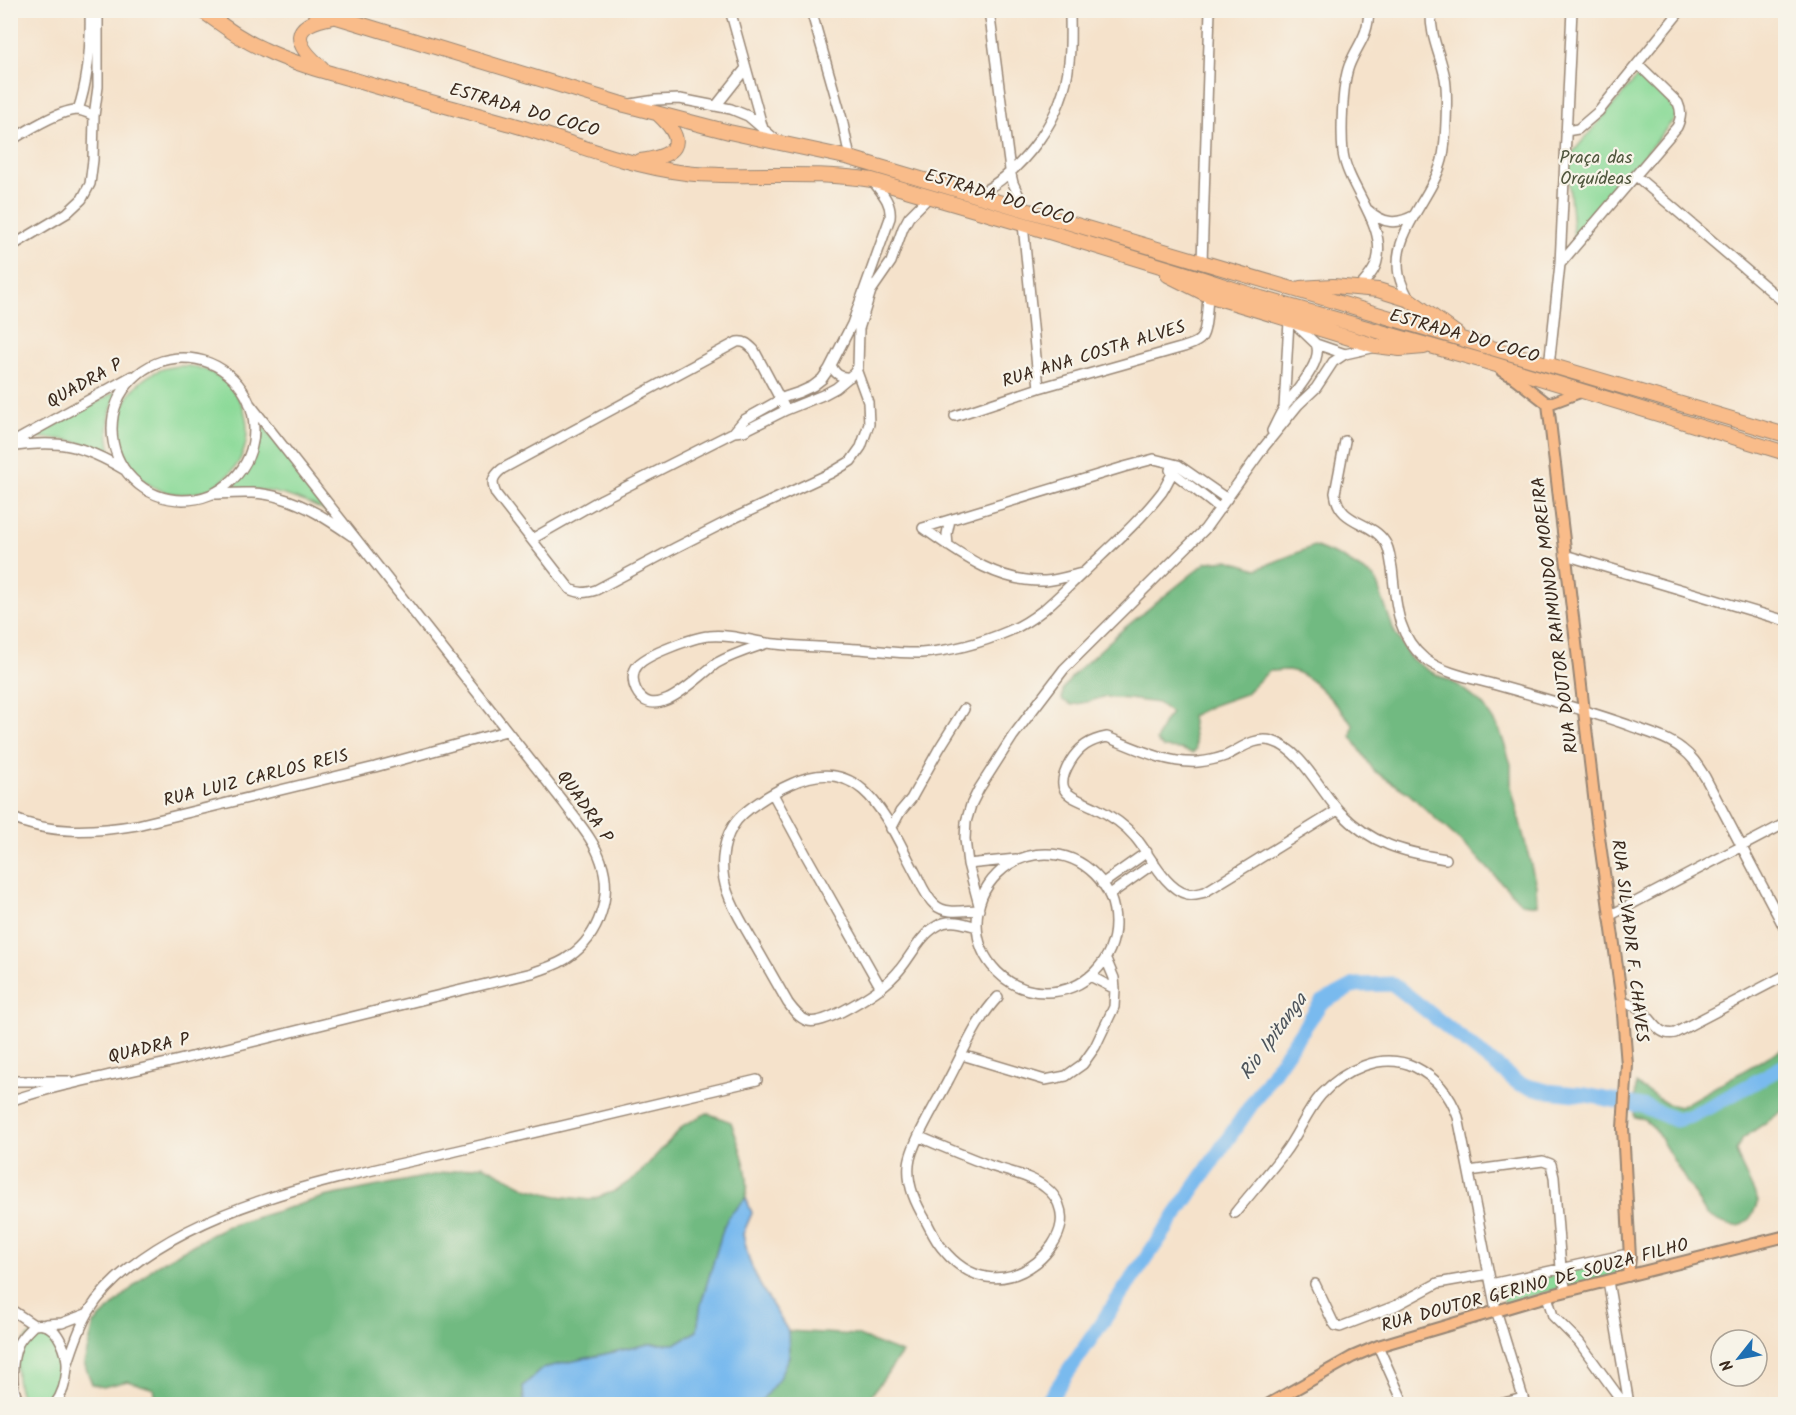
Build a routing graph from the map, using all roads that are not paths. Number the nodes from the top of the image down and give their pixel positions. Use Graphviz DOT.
graph roads {
  1 [pos="90,10"];
  2 [pos="98,10"];
  3 [pos="201,10"];
  4 [pos="314,10"];
  5 [pos="730,10"];
  6 [pos="811,10"];
  7 [pos="989,10"];
  8 [pos="1070,10"];
  9 [pos="1210,10"];
  10 [pos="1369,10"];
  11 [pos="1431,10"];
  12 [pos="1572,10"];
  13 [pos="1681,10"];
  14 [pos="335,17"];
  15 [pos="94,50"];
  16 [pos="1638,64"];
  17 [pos="746,68"];
  18 [pos="326,72"];
  19 [pos="625,105"];
  20 [pos="716,106"];
  21 [pos="78,110"];
  22 [pos="659,115"];
  23 [pos="94,116"];
  24 [pos="764,129"];
  25 [pos="1566,131"];
  26 [pos="10,141"];
  27 [pos="780,143"];
  28 [pos="850,158"];
  29 [pos="635,162"];
  30 [pos="1010,170"];
  31 [pos="1636,176"];
  32 [pos="872,180"];
  33 [pos="977,195"];
  34 [pos="930,196"];
  35 [pos="1366,208"];
  36 [pos="1025,209"];
  37 [pos="1414,215"];
  38 [pos="1023,224"];
  39 [pos="884,237"];
  40 [pos="898,242"];
  41 [pos="10,247"];
  42 [pos="1139,260"];
  43 [pos="1202,262"];
  44 [pos="1560,264"];
  45 [pos="1290,288"];
  46 [pos="1359,288"];
  47 [pos="1208,295"];
  48 [pos="1410,300"];
  49 [pos="1785,304"];
  50 [pos="1291,321"];
  51 [pos="845,339"];
  52 [pos="1466,341"];
  53 [pos="858,343"];
  54 [pos="1316,344"];
  55 [pos="1376,346"];
  56 [pos="1430,346"];
  57 [pos="1345,354"];
  58 [pos="1480,360"];
  59 [pos="831,365"];
  60 [pos="1549,366"];
  61 [pos="144,369"];
  62 [pos="853,373"];
  63 [pos="1039,388"];
  64 [pos="1583,391"];
  65 [pos="781,399"];
  66 [pos="249,403"];
  67 [pos="1548,404"];
  68 [pos="1284,408"];
  69 [pos="786,410"];
  70 [pos="955,416"];
  71 [pos="734,432"];
  72 [pos="1785,435"];
  73 [pos="1344,441"];
  74 [pos="10,446"];
  75 [pos="1264,447"];
  76 [pos="1785,453"];
  77 [pos="1163,461"];
  78 [pos="1178,465"];
  79 [pos="125,471"];
  80 [pos="1187,471"];
  81 [pos="1172,473"];
  82 [pos="1180,480"];
  83 [pos="1164,489"];
  84 [pos="215,494"];
  85 [pos="1227,499"];
  86 [pos="1220,509"];
  87 [pos="950,520"];
  88 [pos="532,539"];
  89 [pos="359,542"];
  90 [pos="948,546"];
  91 [pos="1565,555"];
  92 [pos="1082,573"];
  93 [pos="1046,581"];
  94 [pos="1058,598"];
  95 [pos="1785,621"];
  96 [pos="730,637"];
  97 [pos="767,643"];
  98 [pos="733,655"];
  99 [pos="964,709"];
  100 [pos="1585,710"];
  101 [pos="506,731"];
  102 [pos="773,794"];
  103 [pos="1338,810"];
  104 [pos="900,812"];
  105 [pos="10,817"];
  106 [pos="884,817"];
  107 [pos="1596,822"];
  108 [pos="1785,823"];
  109 [pos="891,828"];
  110 [pos="1743,846"];
  111 [pos="1147,852"];
  112 [pos="1020,859"];
  113 [pos="1446,859"];
  114 [pos="968,864"];
  115 [pos="1154,864"];
  116 [pos="1102,884"];
  117 [pos="1109,895"];
  118 [pos="935,906"];
  119 [pos="979,908"];
  120 [pos="1609,916"];
  121 [pos="936,926"];
  122 [pos="977,927"];
  123 [pos="1785,931"];
  124 [pos="1106,959"];
  125 [pos="1785,975"];
  126 [pos="1090,976"];
  127 [pos="880,988"];
  128 [pos="1116,989"];
  129 [pos="998,997"];
  130 [pos="1622,1002"];
  131 [pos="962,1055"];
  132 [pos="757,1080"];
  133 [pos="10,1081"];
  134 [pos="83,1081"];
  135 [pos="10,1101"];
  136 [pos="920,1137"];
  137 [pos="1469,1171"];
  138 [pos="1234,1213"];
  139 [pos="1785,1238"];
  140 [pos="1627,1257"];
  141 [pos="1560,1268"];
  142 [pos="1644,1272"];
  143 [pos="1628,1276"];
  144 [pos="1490,1279"];
  145 [pos="1608,1281"];
  146 [pos="1315,1284"];
  147 [pos="1566,1291"];
  148 [pos="1547,1296"];
  149 [pos="10,1309"];
  150 [pos="1496,1310"];
  151 [pos="86,1314"];
  152 [pos="45,1324"];
  153 [pos="34,1325"];
  154 [pos="10,1340"];
  155 [pos="1378,1346"];
  156 [pos="15,1355"];
  157 [pos="67,1366"];
  158 [pos="14,1378"];
  159 [pos="10,1389"];
  160 [pos="63,1390"];
  161 [pos="1524,1401"];
  162 [pos="20,1404"];
  163 [pos="55,1404"];
  164 [pos="66,1404"];
  165 [pos="1269,1404"];
  166 [pos="1404,1404"];
  167 [pos="1500,1404"];
  168 [pos="1624,1404"];
  169 [pos="1629,1404"];
  1 -- 15 [label="street"];
  2 -- 15 [label="street"];
  3 -- 18 [label="highway, ESTRADA DO COCO"];
  4 -- 14 [label="highway, ESTRADA DO COCO"];
  5 -- 17 [label="street"];
  6 -- 28 [label="street"];
  7 -- 30 [label="street"];
  8 -- 30 [label="street"];
  9 -- 43 [label="street"];
  10 -- 35 [label="street"];
  11 -- 37 [label="street"];
  12 -- 25 [label="street"];
  13 -- 16 [label="street"];
  14 -- 18 [label="highway"];
  14 -- 19 [label="highway, ESTRADA DO COCO"];
  15 -- 21 [label="street"];
  15 -- 23 [label="street"];
  16 -- 25 [label="street"];
  16 -- 31 [label="street"];
  17 -- 20 [label="street"];
  17 -- 24 [label="street"];
  18 -- 29 [label="highway, ESTRADA DO COCO"];
  19 -- 20 [label="street"];
  19 -- 22 [label="highway, ESTRADA DO COCO"];
  20 -- 24 [label="street"];
  21 -- 23 [label="street"];
  21 -- 26 [label="street"];
  22 -- 27 [label="highway, ESTRADA DO COCO"];
  22 -- 29 [label="highway"];
  23 -- 41 [label="street"];
  24 -- 27 [label="street"];
  25 -- 44 [label="street"];
  27 -- 28 [label="highway, ESTRADA DO COCO"];
  28 -- 33 [label="highway, ESTRADA DO COCO"];
  29 -- 32 [label="highway, ESTRADA DO COCO"];
  30 -- 33 [label="street"];
  30 -- 36 [label="street"];
  31 -- 44 [label="street"];
  31 -- 49 [label="street"];
  32 -- 34 [label="highway, ESTRADA DO COCO"];
  32 -- 39 [label="street"];
  33 -- 36 [label="highway, ESTRADA DO COCO"];
  34 -- 38 [label="highway, ESTRADA DO COCO"];
  34 -- 40 [label="street"];
  35 -- 37 [label="street"];
  35 -- 46 [label="street"];
  36 -- 43 [label="highway, ESTRADA DO COCO"];
  37 -- 48 [label="street"];
  38 -- 42 [label="highway, ESTRADA DO COCO"];
  38 -- 63 [label="street"];
  39 -- 40 [label="street"];
  39 -- 51 [label="street"];
  40 -- 53 [label="street"];
  42 -- 47 [label="highway"];
  42 -- 56 [label="highway, ESTRADA DO COCO"];
  43 -- 45 [label="highway, ESTRADA DO COCO"];
  44 -- 60 [label="street"];
  45 -- 46 [label="highway"];
  45 -- 52 [label="highway, ESTRADA DO COCO"];
  46 -- 48 [label="highway"];
  47 -- 50 [label="highway"];
  47 -- 63 [label="street, RUA ANA COSTA ALVES"];
  48 -- 52 [label="highway"];
  50 -- 54 [label="street"];
  50 -- 55 [label="highway"];
  50 -- 68 [label="street"];
  51 -- 53 [label="street"];
  51 -- 59 [label="street"];
  52 -- 60 [label="highway, ESTRADA DO COCO"];
  53 -- 62 [label="street"];
  54 -- 57 [label="street"];
  54 -- 68 [label="street"];
  55 -- 56 [label="highway"];
  55 -- 57 [label="street"];
  56 -- 58 [label="highway, ESTRADA DO COCO"];
  57 -- 75 [label="street"];
  58 -- 64 [label="highway, ESTRADA DO COCO"];
  58 -- 67 [label="main road"];
  59 -- 62 [label="street"];
  59 -- 65 [label="street"];
  60 -- 72 [label="highway, ESTRADA DO COCO"];
  61 -- 66 [label="street"];
  61 -- 74 [label="street, QUADRA P"];
  61 -- 79 [label="street"];
  62 -- 69 [label="street"];
  62 -- 88 [label="street"];
  63 -- 70 [label="street, RUA ANA COSTA ALVES"];
  64 -- 67 [label="main road"];
  64 -- 76 [label="highway, ESTRADA DO COCO"];
  65 -- 69 [label="street"];
  65 -- 71 [label="street"];
  65 -- 88 [label="street"];
  66 -- 84 [label="street"];
  66 -- 89 [label="street, QUADRA P"];
  67 -- 91 [label="main road, RUA DOUTOR RAIMUNDO MOREIRA"];
  68 -- 75 [label="street"];
  69 -- 71 [label="street"];
  71 -- 88 [label="street"];
  73 -- 100 [label="street"];
  74 -- 79 [label="street"];
  75 -- 85 [label="street"];
  77 -- 78 [label="street"];
  77 -- 81 [label="street"];
  77 -- 87 [label="street"];
  78 -- 80 [label="street"];
  78 -- 81 [label="street"];
  79 -- 84 [label="street"];
  80 -- 82 [label="street"];
  80 -- 85 [label="street"];
  81 -- 82 [label="street"];
  81 -- 83 [label="street"];
  82 -- 83 [label="street"];
  82 -- 86 [label="street"];
  83 -- 92 [label="street"];
  84 -- 89 [label="street"];
  85 -- 86 [label="street"];
  86 -- 114 [label="street"];
  87 -- 90 [label="street"];
  87 -- 90 [label="street"];
  89 -- 101 [label="street, QUADRA P"];
  90 -- 93 [label="street"];
  91 -- 95 [label="street"];
  91 -- 100 [label="main road, RUA DOUTOR RAIMUNDO MOREIRA"];
  92 -- 93 [label="street"];
  92 -- 94 [label="street"];
  93 -- 94 [label="street"];
  94 -- 97 [label="street"];
  96 -- 97 [label="street"];
  96 -- 98 [label="street"];
  96 -- 98 [label="street"];
  97 -- 98 [label="street"];
  99 -- 104 [label="street"];
  100 -- 107 [label="main road, RUA DOUTOR RAIMUNDO MOREIRA"];
  100 -- 110 [label="street"];
  101 -- 105 [label="street, RUA LUIZ CARLOS REIS"];
  101 -- 134 [label="street, QUADRA P"];
  102 -- 106 [label="street"];
  102 -- 127 [label="street"];
  102 -- 127 [label="street"];
  103 -- 111 [label="street"];
  103 -- 113 [label="street"];
  103 -- 115 [label="street"];
  104 -- 106 [label="street"];
  104 -- 109 [label="street"];
  106 -- 109 [label="street"];
  107 -- 120 [label="main road, RUA SILVADIR F. CHAVES"];
  108 -- 110 [label="street"];
  109 -- 118 [label="street"];
  110 -- 120 [label="street"];
  110 -- 123 [label="street"];
  111 -- 115 [label="street"];
  111 -- 116 [label="street"];
  112 -- 114 [label="street"];
  112 -- 116 [label="street"];
  112 -- 119 [label="street"];
  114 -- 119 [label="street"];
  115 -- 117 [label="street"];
  116 -- 117 [label="street"];
  117 -- 124 [label="street"];
  118 -- 119 [label="street"];
  118 -- 121 [label="street"];
  119 -- 122 [label="street"];
  120 -- 130 [label="main road, RUA SILVADIR F. CHAVES"];
  121 -- 122 [label="street"];
  121 -- 127 [label="street"];
  122 -- 126 [label="street"];
  124 -- 126 [label="street"];
  124 -- 128 [label="street"];
  125 -- 130 [label="street"];
  126 -- 128 [label="street"];
  128 -- 131 [label="street"];
  129 -- 131 [label="street"];
  130 -- 140 [label="main road, RUA SILVADIR F. CHAVES"];
  131 -- 136 [label="street"];
  132 -- 151 [label="street"];
  133 -- 134 [label="street"];
  134 -- 135 [label="street, QUADRA P"];
  136 -- 136 [label="street"];
  137 -- 138 [label="street"];
  137 -- 141 [label="street"];
  137 -- 144 [label="street"];
  139 -- 142 [label="main road, RUA DOUTOR GERINO DE SOUZA FILHO"];
  140 -- 141 [label="street"];
  140 -- 142 [label="main road"];
  140 -- 143 [label="main road, RUA SILVADIR F. CHAVES"];
  141 -- 144 [label="street"];
  141 -- 147 [label="street"];
  142 -- 143 [label="main road, RUA DOUTOR GERINO DE SOUZA FILHO"];
  143 -- 145 [label="main road, RUA DOUTOR GERINO DE SOUZA FILHO"];
  144 -- 146 [label="street"];
  144 -- 150 [label="street"];
  145 -- 147 [label="main road, RUA DOUTOR GERINO DE SOUZA FILHO"];
  145 -- 169 [label="street"];
  147 -- 148 [label="main road, RUA DOUTOR GERINO DE SOUZA FILHO"];
  148 -- 150 [label="main road, RUA DOUTOR GERINO DE SOUZA FILHO"];
  148 -- 168 [label="street"];
  149 -- 153 [label="street"];
  150 -- 155 [label="main road, RUA DOUTOR GERINO DE SOUZA FILHO"];
  150 -- 161 [label="street"];
  151 -- 152 [label="street"];
  151 -- 157 [label="street"];
  152 -- 153 [label="street"];
  152 -- 157 [label="street"];
  153 -- 156 [label="street"];
  154 -- 156 [label="street"];
  155 -- 165 [label="main road, RUA DOUTOR GERINO DE SOUZA FILHO"];
  155 -- 166 [label="street"];
  156 -- 158 [label="street"];
  157 -- 160 [label="street"];
  158 -- 159 [label="street"];
  158 -- 162 [label="street"];
  160 -- 163 [label="street"];
  160 -- 164 [label="street"];
  161 -- 167 [label="street"];
}
